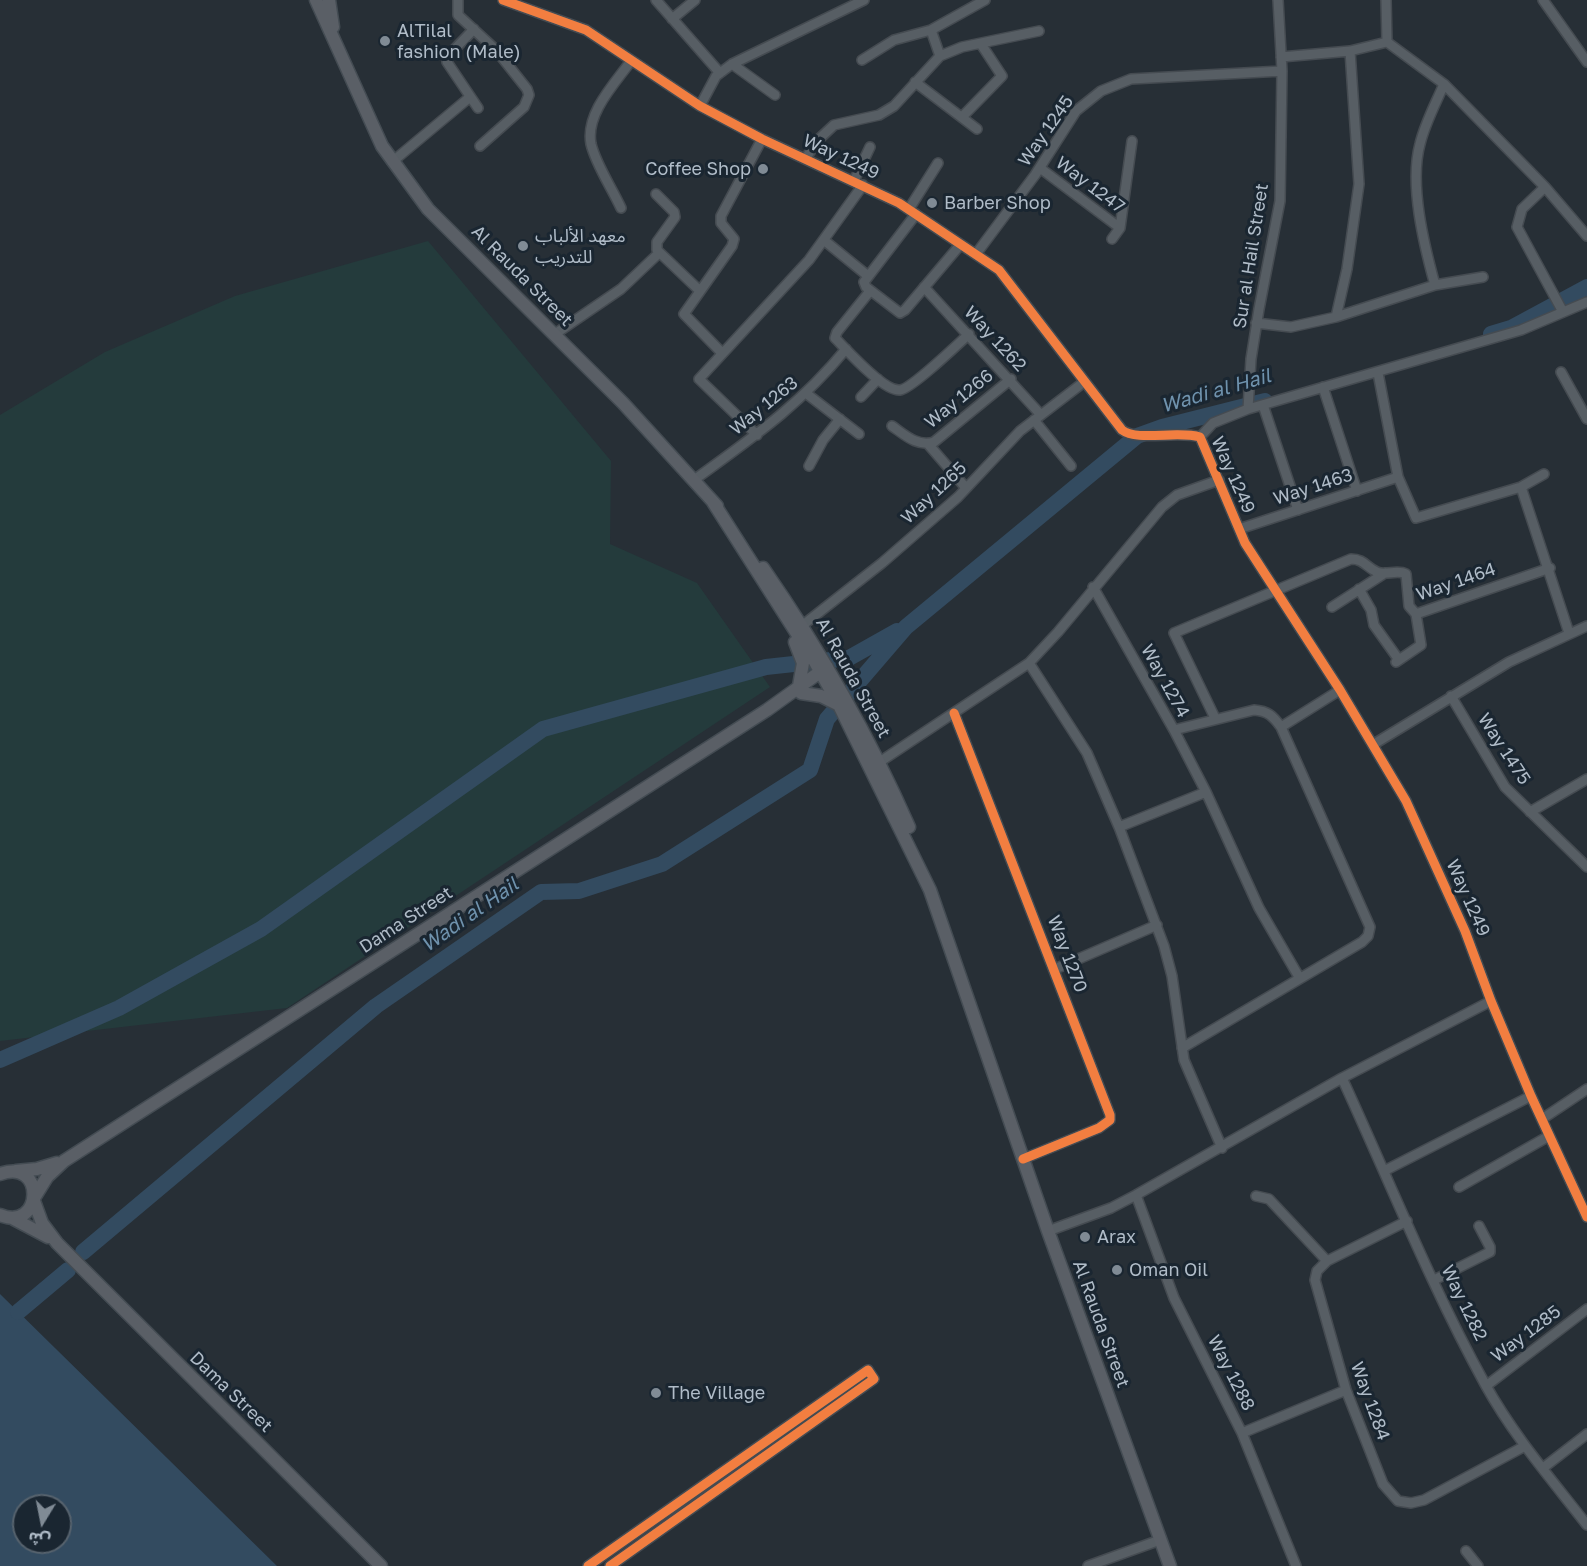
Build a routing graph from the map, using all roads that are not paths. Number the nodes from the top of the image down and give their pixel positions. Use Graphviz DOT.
graph roads {
  1 [pos="316,0"];
  2 [pos="330,0"];
  3 [pos="458,0"];
  4 [pos="656,0"];
  5 [pos="695,0"];
  6 [pos="864,0"];
  7 [pos="985,0"];
  8 [pos="1278,0"];
  9 [pos="1386,0"];
  10 [pos="1543,0"];
  11 [pos="510,1"];
  12 [pos="672,19"];
  13 [pos="474,29"];
  14 [pos="931,30"];
  15 [pos="1039,31"];
  16 [pos="1387,42"];
  17 [pos="981,44"];
  18 [pos="339,51"];
  19 [pos="1350,51"];
  20 [pos="940,56"];
  21 [pos="1281,57"];
  22 [pos="862,60"];
  23 [pos="631,61"];
  24 [pos="1587,62"];
  25 [pos="732,64"];
  26 [pos="1282,71"];
  27 [pos="720,73"];
  28 [pos="915,82"];
  29 [pos="1444,84"];
  30 [pos="775,95"];
  31 [pos="470,97"];
  32 [pos="700,106"];
  33 [pos="478,108"];
  34 [pos="962,117"];
  35 [pos="976,129"];
  36 [pos="762,140"];
  37 [pos="1132,141"];
  38 [pos="480,146"];
  39 [pos="870,147"];
  40 [pos="805,159"];
  41 [pos="392,162"];
  42 [pos="938,163"];
  43 [pos="1040,168"];
  44 [pos="858,183"];
  45 [pos="1545,187"];
  46 [pos="656,194"];
  47 [pos="621,208"];
  48 [pos="912,212"];
  49 [pos="1120,228"];
  50 [pos="1587,236"];
  51 [pos="1112,239"];
  52 [pos="825,241"];
  53 [pos="960,245"];
  54 [pos="659,252"];
  55 [pos="976,254"];
  56 [pos="868,276"];
  57 [pos="1483,277"];
  58 [pos="1435,285"];
  59 [pos="924,287"];
  60 [pos="700,291"];
  61 [pos="870,291"];
  62 [pos="1587,302"];
  63 [pos="1563,312"];
  64 [pos="1336,316"];
  65 [pos="1256,323"];
  66 [pos="555,334"];
  67 [pos="969,334"];
  68 [pos="846,349"];
  69 [pos="722,353"];
  70 [pos="1561,372"];
  71 [pos="1378,373"];
  72 [pos="878,379"];
  73 [pos="1011,379"];
  74 [pos="1084,382"];
  75 [pos="1323,387"];
  76 [pos="807,394"];
  77 [pos="861,397"];
  78 [pos="1263,405"];
  79 [pos="1248,409"];
  80 [pos="1037,417"];
  81 [pos="840,419"];
  82 [pos="1587,419"];
  83 [pos="892,426"];
  84 [pos="859,434"];
  85 [pos="757,435"];
  86 [pos="1200,437"];
  87 [pos="928,444"];
  88 [pos="809,466"];
  89 [pos="1071,466"];
  90 [pos="1544,474"];
  91 [pos="1398,477"];
  92 [pos="694,480"];
  93 [pos="1219,480"];
  94 [pos="1521,487"];
  95 [pos="966,488"];
  96 [pos="1357,491"];
  97 [pos="713,502"];
  98 [pos="1298,510"];
  99 [pos="1239,529"];
  100 [pos="1550,568"];
  101 [pos="1385,573"];
  102 [pos="760,578"];
  103 [pos="1093,587"];
  104 [pos="1359,589"];
  105 [pos="1276,590"];
  106 [pos="1332,607"];
  107 [pos="1416,614"];
  108 [pos="803,625"];
  109 [pos="1587,626"];
  110 [pos="1569,633"];
  111 [pos="1029,663"];
  112 [pos="826,672"];
  113 [pos="800,689"];
  114 [pos="1340,690"];
  115 [pos="1451,696"];
  116 [pos="839,705"];
  117 [pos="954,713"];
  118 [pos="1215,718"];
  119 [pos="1281,727"];
  120 [pos="1174,730"];
  121 [pos="1374,744"];
  122 [pos="875,765"];
  123 [pos="1584,781"];
  124 [pos="1587,791"];
  125 [pos="1206,792"];
  126 [pos="1530,812"];
  127 [pos="1119,827"];
  128 [pos="1587,867"];
  129 [pos="1158,925"];
  130 [pos="1055,969"];
  131 [pos="1299,977"];
  132 [pos="1491,1001"];
  133 [pos="1182,1048"];
  134 [pos="1342,1078"];
  135 [pos="1587,1089"];
  136 [pos="1532,1096"];
  137 [pos="1542,1119"];
  138 [pos="1549,1136"];
  139 [pos="1222,1148"];
  140 [pos="1023,1159"];
  141 [pos="64,1161"];
  142 [pos="1384,1171"];
  143 [pos="4,1173"];
  144 [pos="1459,1187"];
  145 [pos="1136,1195"];
  146 [pos="1256,1196"];
  147 [pos="34,1199"];
  148 [pos="1586,1214"];
  149 [pos="6,1217"];
  150 [pos="1407,1221"];
  151 [pos="1479,1226"];
  152 [pos="1048,1231"];
  153 [pos="57,1243"];
  154 [pos="1327,1261"];
  155 [pos="1434,1280"];
  156 [pos="1587,1309"];
  157 [pos="1486,1386"];
  158 [pos="1346,1390"];
  159 [pos="1242,1433"];
  160 [pos="1587,1434"];
  161 [pos="1525,1446"];
  162 [pos="1543,1468"];
  163 [pos="1587,1525"];
  164 [pos="1160,1540"];
  165 [pos="1466,1551"];
  166 [pos="381,1566"];
  167 [pos="588,1566"];
  168 [pos="610,1566"];
  169 [pos="1088,1566"];
  170 [pos="1170,1566"];
  171 [pos="1296,1566"];
  172 [pos="1479,1566"];
  1 -- 18 [label="main road, Al Rauda Street"];
  2 -- 18 [label="main road, Al Rauda Street"];
  3 -- 13 [label="street"];
  4 -- 12 [label="street"];
  5 -- 12 [label="street"];
  6 -- 25 [label="street"];
  7 -- 14 [label="street"];
  8 -- 21 [label="street, Sur al Hail Street"];
  9 -- 16 [label="street"];
  10 -- 24 [label="street"];
  11 -- 23 [label="street, Way 1249"];
  12 -- 27 [label="street"];
  13 -- 31 [label="street"];
  13 -- 38 [label="street"];
  14 -- 20 [label="street"];
  14 -- 22 [label="street"];
  15 -- 17 [label="street"];
  16 -- 19 [label="street"];
  16 -- 29 [label="street"];
  17 -- 20 [label="street"];
  17 -- 34 [label="street"];
  18 -- 41 [label="main road, Al Rauda Street"];
  19 -- 21 [label="street"];
  19 -- 64 [label="street"];
  20 -- 28 [label="street"];
  21 -- 26 [label="street, Sur al Hail Street"];
  23 -- 32 [label="street, Way 1249"];
  23 -- 47 [label="street"];
  25 -- 27 [label="street"];
  25 -- 30 [label="street"];
  26 -- 43 [label="street, Way 1245"];
  26 -- 65 [label="street, Sur al Hail Street"];
  27 -- 32 [label="street"];
  28 -- 34 [label="street"];
  28 -- 40 [label="street"];
  29 -- 45 [label="street"];
  29 -- 58 [label="street"];
  31 -- 33 [label="street"];
  31 -- 41 [label="street"];
  32 -- 36 [label="street, Way 1249"];
  34 -- 35 [label="street"];
  36 -- 40 [label="street, Way 1249"];
  36 -- 60 [label="street"];
  37 -- 49 [label="street, Way 1247"];
  39 -- 44 [label="street"];
  40 -- 44 [label="street, Way 1249"];
  41 -- 66 [label="main road, Al Rauda Street"];
  42 -- 48 [label="street"];
  43 -- 49 [label="street, Way 1247"];
  43 -- 55 [label="street, Way 1245"];
  44 -- 48 [label="street, Way 1249"];
  44 -- 52 [label="street"];
  45 -- 50 [label="street"];
  45 -- 63 [label="street"];
  46 -- 54 [label="street"];
  48 -- 53 [label="street, Way 1249"];
  48 -- 56 [label="street"];
  49 -- 51 [label="street, Way 1247"];
  52 -- 56 [label="street"];
  52 -- 69 [label="street"];
  53 -- 55 [label="street, Way 1249"];
  53 -- 59 [label="street"];
  54 -- 60 [label="street"];
  54 -- 66 [label="street"];
  55 -- 74 [label="street, Way 1249"];
  56 -- 61 [label="street"];
  57 -- 58 [label="street"];
  58 -- 64 [label="street"];
  59 -- 61 [label="street"];
  59 -- 67 [label="street, Way 1262"];
  60 -- 69 [label="street"];
  61 -- 68 [label="street"];
  62 -- 63 [label="street"];
  63 -- 71 [label="street"];
  64 -- 65 [label="street"];
  65 -- 79 [label="street, Sur al Hail Street"];
  66 -- 92 [label="main road, Al Rauda Street"];
  67 -- 72 [label="street"];
  67 -- 73 [label="street, Way 1262"];
  68 -- 72 [label="street"];
  68 -- 76 [label="street, Way 1263"];
  69 -- 85 [label="street"];
  70 -- 82 [label="street"];
  71 -- 75 [label="street"];
  71 -- 91 [label="street"];
  72 -- 77 [label="street"];
  73 -- 80 [label="street, Way 1262"];
  73 -- 87 [label="street, Way 1266"];
  74 -- 80 [label="street, Way 1265"];
  74 -- 86 [label="street, Way 1249"];
  75 -- 78 [label="street"];
  75 -- 96 [label="street"];
  76 -- 81 [label="street"];
  76 -- 85 [label="street, Way 1263"];
  78 -- 79 [label="street"];
  78 -- 98 [label="street"];
  79 -- 86 [label="street"];
  80 -- 89 [label="street, Way 1262"];
  80 -- 95 [label="street, Way 1265"];
  81 -- 84 [label="street"];
  81 -- 88 [label="street"];
  83 -- 87 [label="street, Way 1266"];
  85 -- 92 [label="street, Way 1263"];
  86 -- 93 [label="street, Way 1249"];
  87 -- 95 [label="street, Way 1266"];
  90 -- 94 [label="street"];
  91 -- 94 [label="street"];
  91 -- 96 [label="street, Way 1463"];
  92 -- 97 [label="main road, Al Rauda Street"];
  93 -- 99 [label="street, Way 1249"];
  93 -- 103 [label="street"];
  94 -- 100 [label="street"];
  95 -- 108 [label="street, Way 1265"];
  96 -- 98 [label="street, Way 1463"];
  97 -- 102 [label="main road, Al Rauda Street"];
  97 -- 108 [label="main road, Al Rauda Street"];
  98 -- 99 [label="street, Way 1463"];
  99 -- 105 [label="street, Way 1249"];
  100 -- 107 [label="street, Way 1464"];
  100 -- 110 [label="street"];
  101 -- 104 [label="street"];
  101 -- 105 [label="street, Way 1464"];
  101 -- 107 [label="street, Way 1464"];
  102 -- 112 [label="main road, Al Rauda Street"];
  102 -- 113 [label="main road"];
  103 -- 111 [label="street"];
  103 -- 120 [label="street, Way 1274"];
  104 -- 106 [label="street"];
  104 -- 107 [label="street"];
  105 -- 114 [label="street, Way 1249"];
  105 -- 118 [label="street, Way 1464"];
  108 -- 112 [label="main road, Al Rauda Street"];
  109 -- 110 [label="street"];
  110 -- 115 [label="street"];
  111 -- 117 [label="street"];
  111 -- 127 [label="street"];
  112 -- 113 [label="main road, Dama Street"];
  112 -- 116 [label="main road, Al Rauda Street"];
  112 -- 122 [label="main road, Al Rauda Street"];
  113 -- 116 [label="main road"];
  113 -- 141 [label="main road, Dama Street"];
  114 -- 119 [label="street"];
  114 -- 121 [label="street, Way 1249"];
  115 -- 121 [label="street"];
  115 -- 126 [label="street, Way 1475"];
  116 -- 122 [label="main road, Al Rauda Street"];
  117 -- 122 [label="street"];
  117 -- 130 [label="street, Way 1270"];
  118 -- 119 [label="street"];
  118 -- 120 [label="street"];
  119 -- 131 [label="street"];
  120 -- 125 [label="street, Way 1274"];
  121 -- 132 [label="street, Way 1249"];
  122 -- 140 [label="main road, Al Rauda Street"];
  123 -- 124 [label="street"];
  123 -- 126 [label="street"];
  125 -- 127 [label="street"];
  125 -- 131 [label="street, Way 1274"];
  126 -- 128 [label="street, Way 1475"];
  127 -- 129 [label="street"];
  129 -- 130 [label="street, Way 1270"];
  129 -- 133 [label="street"];
  130 -- 140 [label="street, Way 1270"];
  131 -- 133 [label="street"];
  132 -- 134 [label="street"];
  132 -- 136 [label="street, Way 1249"];
  133 -- 139 [label="street"];
  134 -- 139 [label="street"];
  134 -- 142 [label="street, Way 1282"];
  135 -- 137 [label="street"];
  136 -- 137 [label="street, Way 1249"];
  136 -- 142 [label="street"];
  137 -- 138 [label="street, Way 1249"];
  138 -- 144 [label="street"];
  138 -- 148 [label="street, Way 1249"];
  139 -- 145 [label="street"];
  140 -- 152 [label="main road, Al Rauda Street"];
  141 -- 143 [label="main road, Dama Street"];
  141 -- 147 [label="main road, Dama Street"];
  142 -- 150 [label="street, Way 1282"];
  143 -- 147 [label="main road"];
  145 -- 152 [label="street"];
  145 -- 159 [label="street, Way 1288"];
  146 -- 154 [label="street"];
  147 -- 149 [label="main road"];
  147 -- 153 [label="main road, Dama Street"];
  149 -- 153 [label="main road, Dama Street"];
  150 -- 154 [label="street"];
  150 -- 155 [label="street, Way 1282"];
  151 -- 155 [label="street"];
  152 -- 164 [label="main road, Al Rauda Street"];
  153 -- 166 [label="main road, Dama Street"];
  154 -- 158 [label="street, Way 1284"];
  155 -- 157 [label="street, Way 1282"];
  156 -- 157 [label="street, Way 1285"];
  157 -- 161 [label="street, Way 1282"];
  158 -- 159 [label="street"];
  158 -- 161 [label="street, Way 1284"];
  159 -- 171 [label="street, Way 1288"];
  160 -- 162 [label="street"];
  161 -- 162 [label="street, Way 1282"];
  162 -- 163 [label="street, Way 1282"];
  164 -- 169 [label="street"];
  164 -- 170 [label="main road, Al Rauda Street"];
  165 -- 172 [label="street"];
  167 -- 168 [label="street"];
}
